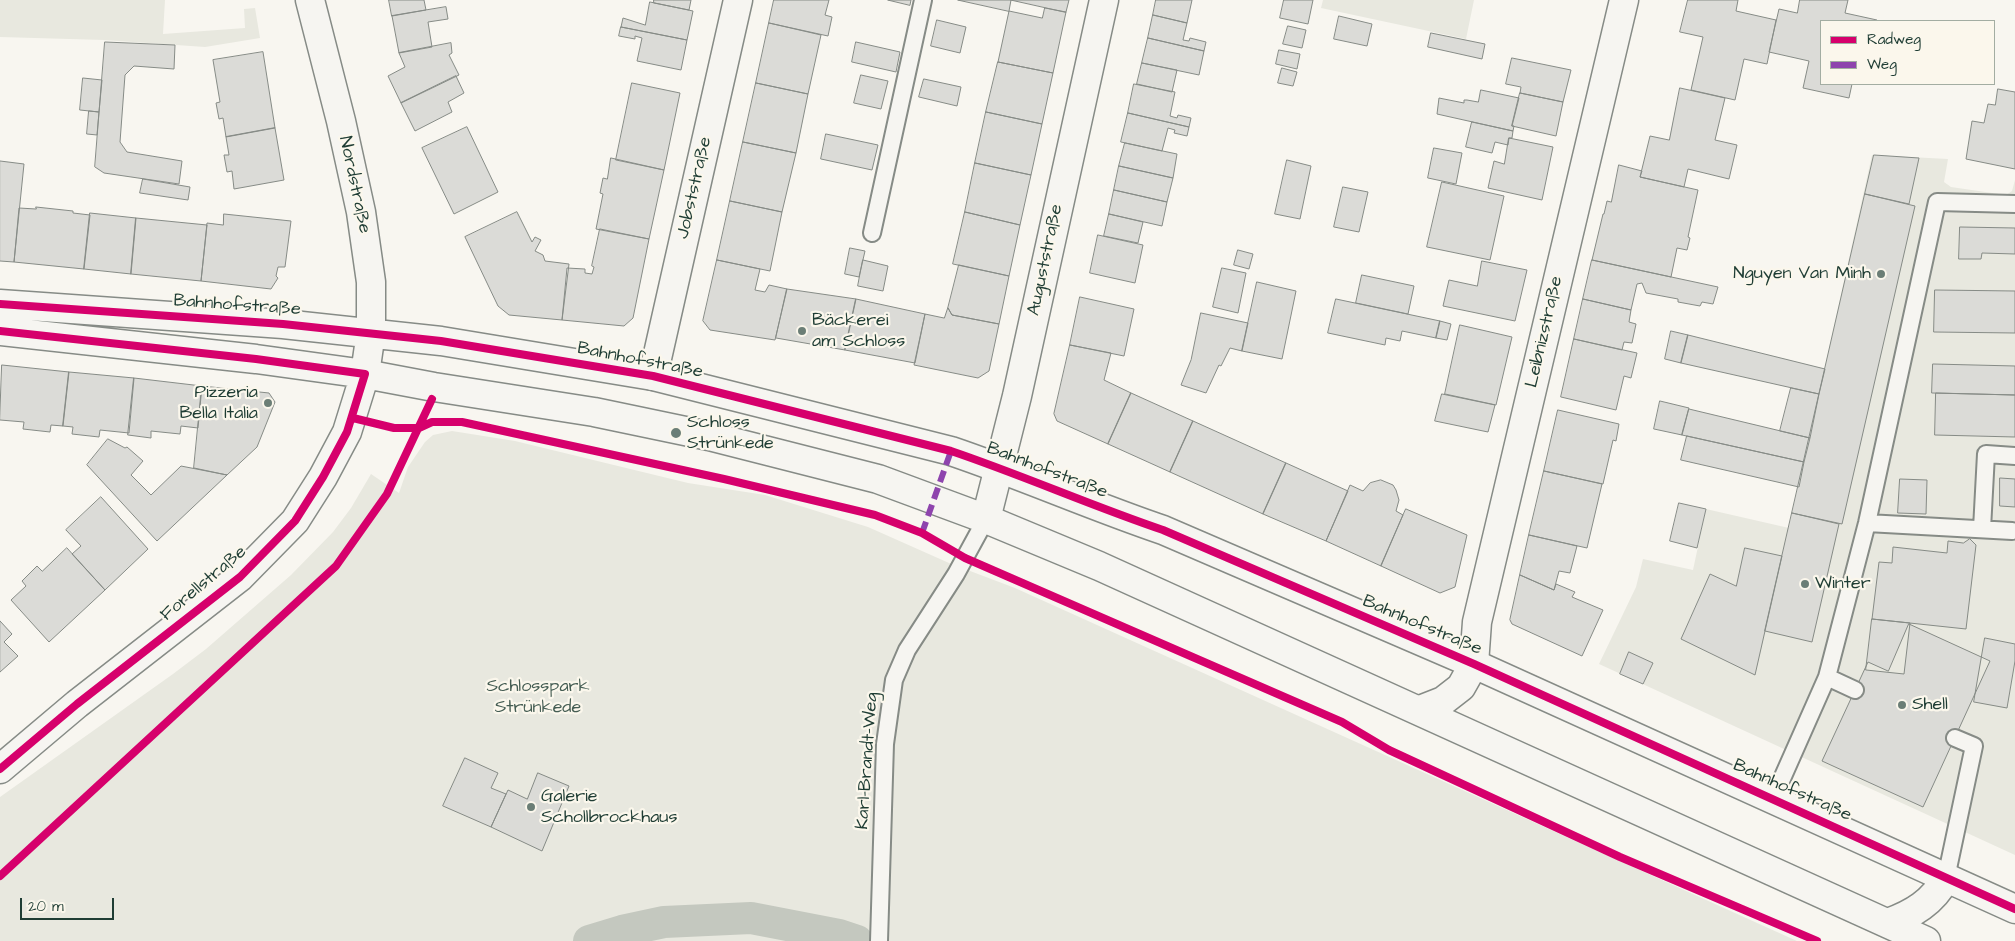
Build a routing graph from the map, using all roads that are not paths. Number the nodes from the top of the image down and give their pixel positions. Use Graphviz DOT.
graph roads {
  1 [pos="310,0"];
  2 [pos="738,0"];
  3 [pos="923,0"];
  4 [pos="1104,0"];
  5 [pos="1624,0"];
  6 [pos="2015,204"];
  7 [pos="872,233"];
  8 [pos="0,304"];
  9 [pos="0,331"];
  10 [pos="371,332"];
  11 [pos="365,374"];
  12 [pos="653,376"];
  13 [pos="2015,456"];
  14 [pos="999,467"];
  15 [pos="986,519"];
  16 [pos="1867,523"];
  17 [pos="1982,529"];
  18 [pos="2012,531"];
  19 [pos="1474,664"];
  20 [pos="1827,677"];
  21 [pos="1855,690"];
  22 [pos="1420,710"];
  23 [pos="1955,738"];
  24 [pos="0,769"];
  25 [pos="1772,799"];
  26 [pos="1946,878"];
  27 [pos="2015,909"];
  28 [pos="1888,923"];
  29 [pos="879,941"];
  30 [pos="1926,941"];
  1 -- 10 [label="street, Nordstraße"];
  2 -- 12 [label="street, Jobststraße"];
  3 -- 7 [label="lane"];
  4 -- 14 [label="street, Auguststraße"];
  5 -- 19 [label="street, Leibnizstraße"];
  6 -- 16 [label="lane"];
  8 -- 10 [label="street, Bahnhofstraße"];
  9 -- 11 [label="street"];
  10 -- 11 [label="street, Nordstraße"];
  10 -- 12 [label="street, Bahnhofstraße"];
  11 -- 15 [label="street"];
  11 -- 24 [label="street, Forellstraße"];
  12 -- 14 [label="street, Bahnhofstraße"];
  13 -- 17 [label="lane"];
  14 -- 15 [label="street, Auguststraße"];
  14 -- 19 [label="street, Bahnhofstraße"];
  15 -- 22 [label="street"];
  15 -- 29 [label="lane, Karl-Brandt-Weg"];
  16 -- 17 [label="lane"];
  16 -- 20 [label="lane"];
  17 -- 18 [label="lane"];
  19 -- 22 [label="street, Bahnhofstraße"];
  19 -- 25 [label="street, Bahnhofstraße"];
  20 -- 21 [label="lane"];
  20 -- 25 [label="lane"];
  22 -- 28 [label="street"];
  23 -- 26 [label="lane"];
  25 -- 26 [label="street, Bahnhofstraße"];
  26 -- 27 [label="street, Bahnhofstraße"];
  26 -- 28 [label="street"];
  28 -- 30 [label="street"];
}
